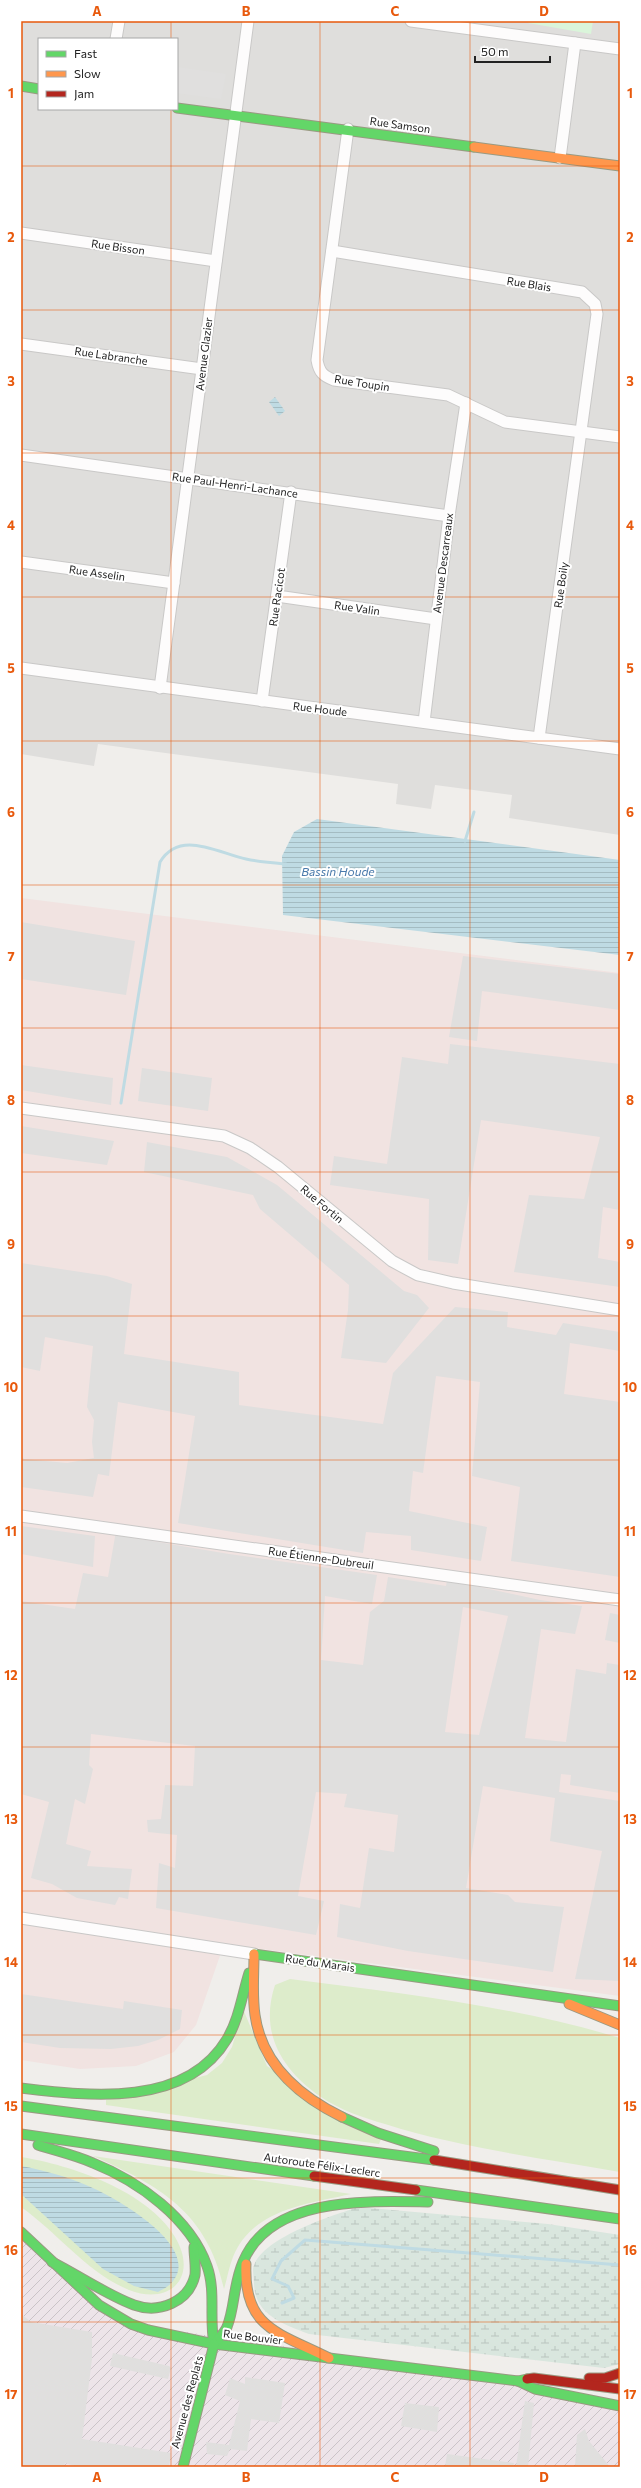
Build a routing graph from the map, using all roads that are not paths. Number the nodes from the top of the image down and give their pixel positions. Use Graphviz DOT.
graph roads {
  1 [pos="119,21"];
  2 [pos="248,21"];
  3 [pos="411,21"];
  4 [pos="116,38"];
  5 [pos="575,43"];
  6 [pos="620,49"];
  7 [pos="21,86"];
  8 [pos="38,89"];
  9 [pos="178,108"];
  10 [pos="236,116"];
  11 [pos="348,130"];
  12 [pos="560,158"];
  13 [pos="620,166"];
  14 [pos="21,233"];
  15 [pos="332,251"];
  16 [pos="216,261"];
  17 [pos="21,344"];
  18 [pos="202,368"];
  19 [pos="466,403"];
  20 [pos="582,432"];
  21 [pos="620,437"];
  22 [pos="21,455"];
  23 [pos="188,478"];
  24 [pos="291,492"];
  25 [pos="449,516"];
  26 [pos="21,562"];
  27 [pos="174,583"];
  28 [pos="277,596"];
  29 [pos="436,619"];
  30 [pos="21,668"];
  31 [pos="160,688"];
  32 [pos="262,701"];
  33 [pos="424,722"];
  34 [pos="540,738"];
  35 [pos="620,748"];
  36 [pos="21,1108"];
  37 [pos="620,1310"];
  38 [pos="21,1516"];
  39 [pos="620,1600"];
  40 [pos="21,1918"];
  41 [pos="254,1954"];
  42 [pos="550,1996"];
  43 [pos="620,2006"];
  44 [pos="620,2025"];
  45 [pos="21,2088"];
  46 [pos="21,2106"];
  47 [pos="21,2134"];
  48 [pos="21,2139"];
  49 [pos="480,2166"];
  50 [pos="620,2190"];
  51 [pos="520,2205"];
  52 [pos="620,2219"];
  53 [pos="21,2232"];
  54 [pos="193,2241"];
  55 [pos="248,2250"];
  56 [pos="52,2262"];
  57 [pos="214,2344"];
  58 [pos="329,2358"];
  59 [pos="620,2373"];
  60 [pos="518,2380"];
  61 [pos="550,2380"];
  62 [pos="620,2389"];
  63 [pos="620,2406"];
  64 [pos="183,2467"];
  1 -- 4 [label="street"];
  2 -- 10 [label="street, Avenue Glazier"];
  3 -- 5 [label="street"];
  5 -- 6 [label="street"];
  5 -- 12 [label="street"];
  7 -- 8 [label="main road"];
  9 -- 10 [label="main road, Rue Samson"];
  10 -- 11 [label="main road, Rue Samson"];
  10 -- 16 [label="street, Avenue Glazier"];
  11 -- 12 [label="main road, Rue Samson"];
  11 -- 15 [label="street, Rue Toupin"];
  12 -- 13 [label="main road, Rue Samson"];
  14 -- 16 [label="street, Rue Bisson"];
  15 -- 19 [label="street, Rue Toupin"];
  15 -- 20 [label="street, Rue Blais"];
  16 -- 18 [label="street, Avenue Glazier"];
  17 -- 18 [label="street, Rue Labranche"];
  18 -- 23 [label="street, Avenue Glazier"];
  19 -- 20 [label="street, Rue Toupin"];
  19 -- 25 [label="street, Avenue Descarreaux"];
  20 -- 21 [label="street, Rue Toupin"];
  20 -- 34 [label="street, Rue Boily"];
  22 -- 23 [label="street, Rue Paul-Henri-Lachance"];
  23 -- 24 [label="street, Rue Paul-Henri-Lachance"];
  23 -- 27 [label="street, Avenue Glazier"];
  24 -- 25 [label="street, Rue Paul-Henri-Lachance"];
  24 -- 28 [label="street, Rue Racicot"];
  25 -- 29 [label="street, Avenue Descarreaux"];
  26 -- 27 [label="street, Rue Asselin"];
  27 -- 31 [label="street, Avenue Glazier"];
  28 -- 29 [label="street, Rue Valin"];
  28 -- 32 [label="street, Rue Racicot"];
  29 -- 33 [label="street, Avenue Descarreaux"];
  30 -- 31 [label="street, Rue Houde"];
  31 -- 32 [label="street, Rue Houde"];
  32 -- 33 [label="street, Rue Houde"];
  33 -- 34 [label="street, Rue Houde"];
  34 -- 35 [label="street, Rue Houde"];
  36 -- 37 [label="street, Rue Fortin"];
  38 -- 39 [label="street, Rue Étienne-Dubreuil"];
  40 -- 41 [label="street, Rue du Marais"];
  41 -- 42 [label="main road, Rue du Marais"];
  41 -- 45 [label="main road"];
  41 -- 49 [label="main road"];
  42 -- 43 [label="main road, Rue du Marais"];
  42 -- 44 [label="main road"];
  46 -- 49 [label="main road, Autoroute Félix-Leclerc"];
  47 -- 51 [label="main road, Autoroute Félix-Leclerc"];
  48 -- 54 [label="main road"];
  49 -- 50 [label="main road, Autoroute Félix-Leclerc"];
  51 -- 52 [label="main road, Autoroute Félix-Leclerc"];
  51 -- 55 [label="main road"];
  53 -- 56 [label="main road, Rue Bouvier"];
  54 -- 56 [label="main road"];
  54 -- 57 [label="main road"];
  55 -- 57 [label="main road"];
  55 -- 58 [label="main road"];
  56 -- 57 [label="main road, Rue Bouvier"];
  57 -- 58 [label="main road, Rue Bouvier"];
  57 -- 64 [label="main road, Avenue des Replats"];
  58 -- 60 [label="main road, Rue Bouvier"];
  59 -- 61 [label="main road"];
  60 -- 61 [label="main road, Rue Bouvier"];
  60 -- 63 [label="main road, Rue Bouvier"];
  61 -- 62 [label="main road, Rue Bouvier"];
}
